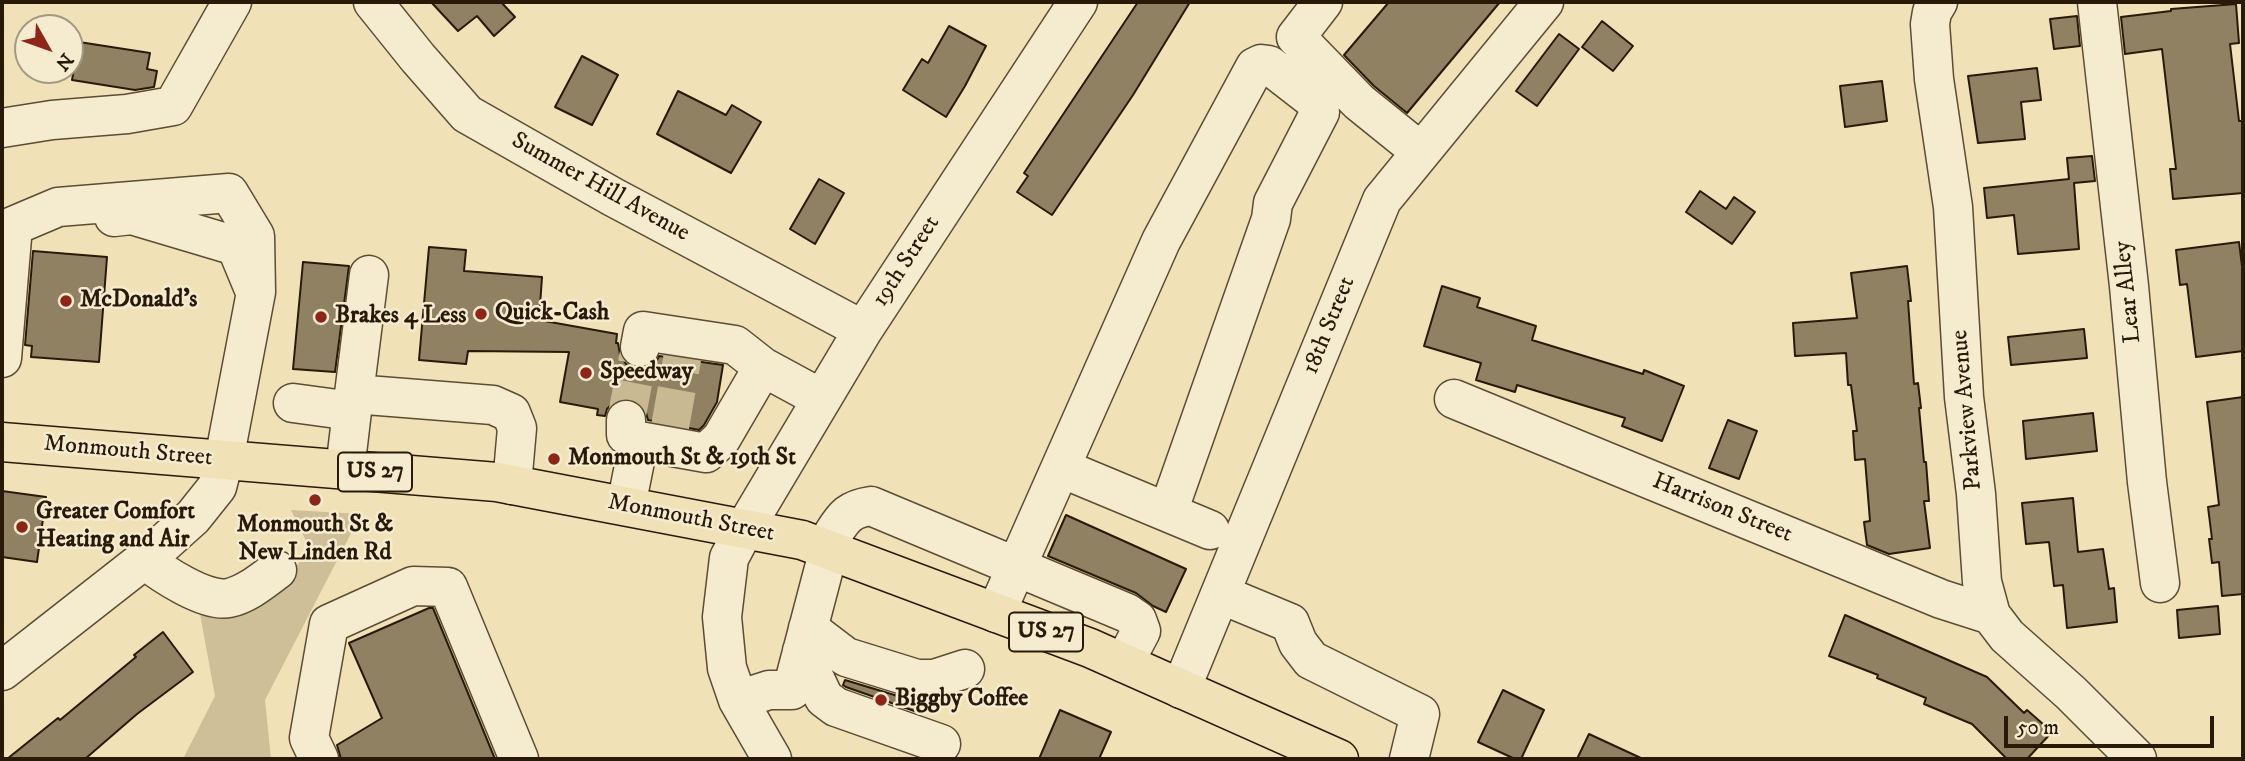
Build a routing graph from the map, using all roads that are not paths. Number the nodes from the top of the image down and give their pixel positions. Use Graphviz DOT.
graph roads {
  1 [pos="232,2"];
  2 [pos="373,2"];
  3 [pos="1078,2"];
  4 [pos="1324,2"];
  5 [pos="1544,2"];
  6 [pos="1938,2"];
  7 [pos="2097,2"];
  8 [pos="2,128"];
  9 [pos="1421,152"];
  10 [pos="369,275"];
  11 [pos="863,330"];
  12 [pos="640,347"];
  13 [pos="2,360"];
  14 [pos="763,367"];
  15 [pos="821,399"];
  16 [pos="1454,399"];
  17 [pos="292,403"];
  18 [pos="353,403"];
  19 [pos="2,442"];
  20 [pos="225,460"];
  21 [pos="1061,468"];
  22 [pos="345,470"];
  23 [pos="512,485"];
  24 [pos="626,506"];
  25 [pos="1168,512"];
  26 [pos="745,528"];
  27 [pos="1210,530"];
  28 [pos="830,549"];
  29 [pos="144,559"];
  30 [pos="1017,566"];
  31 [pos="277,570"];
  32 [pos="2160,583"];
  33 [pos="1220,594"];
  34 [pos="996,613"];
  35 [pos="1992,615"];
  36 [pos="805,639"];
  37 [pos="1124,663"];
  38 [pos="965,669"];
  39 [pos="2,671"];
  40 [pos="1181,689"];
  41 [pos="738,700"];
  42 [pos="941,744"];
  43 [pos="319,759"];
  44 [pos="519,759"];
  45 [pos="772,759"];
  46 [pos="1339,759"];
  47 [pos="1409,759"];
  48 [pos="2137,759"];
  1 -- 8 [label="street"];
  2 -- 11 [label="street, Summer Hill Avenue"];
  3 -- 11 [label="street, 19th Street"];
  4 -- 9 [label="street"];
  5 -- 9 [label="street, 18th Street"];
  6 -- 35 [label="street, Parkview Avenue"];
  7 -- 32 [label="street, Lear Alley"];
  9 -- 33 [label="street, 18th Street"];
  10 -- 18 [label="street"];
  11 -- 15 [label="street, 19th Street"];
  12 -- 14 [label="street"];
  13 -- 20 [label="street"];
  14 -- 15 [label="street"];
  14 -- 24 [label="street"];
  15 -- 26 [label="street, 19th Street"];
  16 -- 35 [label="street, Harrison Street"];
  17 -- 18 [label="street"];
  18 -- 22 [label="street"];
  18 -- 23 [label="street"];
  19 -- 20 [label="main road, Monmouth Street / US 27"];
  20 -- 22 [label="main road, Monmouth Street / US 27"];
  20 -- 29 [label="street"];
  21 -- 25 [label="street"];
  21 -- 25 [label="street"];
  21 -- 30 [label="street"];
  22 -- 23 [label="main road, Monmouth Street / US 27"];
  23 -- 24 [label="main road, Monmouth Street / US 27"];
  24 -- 26 [label="main road, Monmouth Street / US 27"];
  25 -- 27 [label="street"];
  26 -- 28 [label="main road, Monmouth Street / US 27"];
  26 -- 41 [label="street, 19th Street"];
  28 -- 30 [label="street"];
  28 -- 34 [label="main road, Monmouth Street / US 27"];
  28 -- 36 [label="street"];
  29 -- 31 [label="street"];
  29 -- 39 [label="street"];
  30 -- 34 [label="street"];
  30 -- 37 [label="street"];
  33 -- 40 [label="street, 18th Street"];
  33 -- 47 [label="street"];
  34 -- 37 [label="main road, Monmouth Street / US 27"];
  35 -- 48 [label="street, Parkview Avenue"];
  36 -- 38 [label="street"];
  36 -- 41 [label="street"];
  36 -- 42 [label="street"];
  37 -- 40 [label="main road, Monmouth Street / US 27"];
  40 -- 46 [label="main road, Monmouth Street / US 27"];
  41 -- 45 [label="street, 19th Street"];
  43 -- 44 [label="street"];
}
